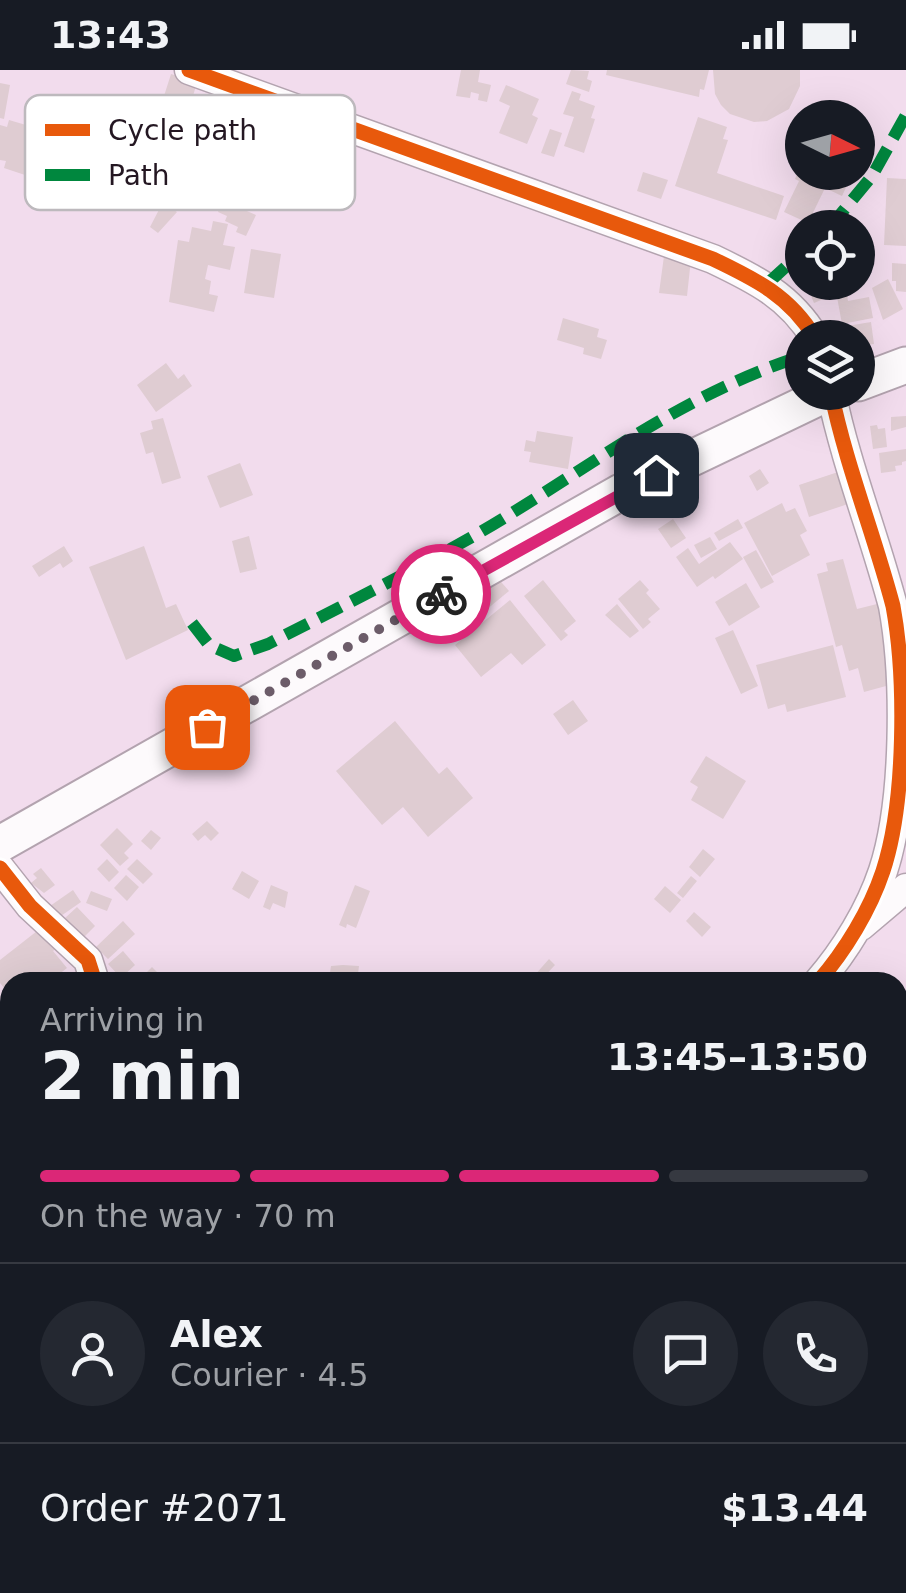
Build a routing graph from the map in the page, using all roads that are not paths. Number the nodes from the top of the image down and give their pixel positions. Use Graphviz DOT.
graph roads {
  1 [pos="189,70"];
  2 [pos="259,95"];
  3 [pos="355,130"];
  4 [pos="803,320"];
  5 [pos="906,365"];
  6 [pos="875,376"];
  7 [pos="793,410"];
  8 [pos="834,410"];
  9 [pos="0,844"];
  10 [pos="0,868"];
  11 [pos="906,888"];
  12 [pos="854,932"];
  13 [pos="91,972"];
  14 [pos="837,972"];
  1 -- 2 [label="street"];
  3 -- 4 [label="street"];
  5 -- 6 [label="main road"];
  7 -- 9 [label="main road"];
  8 -- 12 [label="street"];
  10 -- 13 [label="street"];
  11 -- 12 [label="street"];
  12 -- 14 [label="street"];
}
